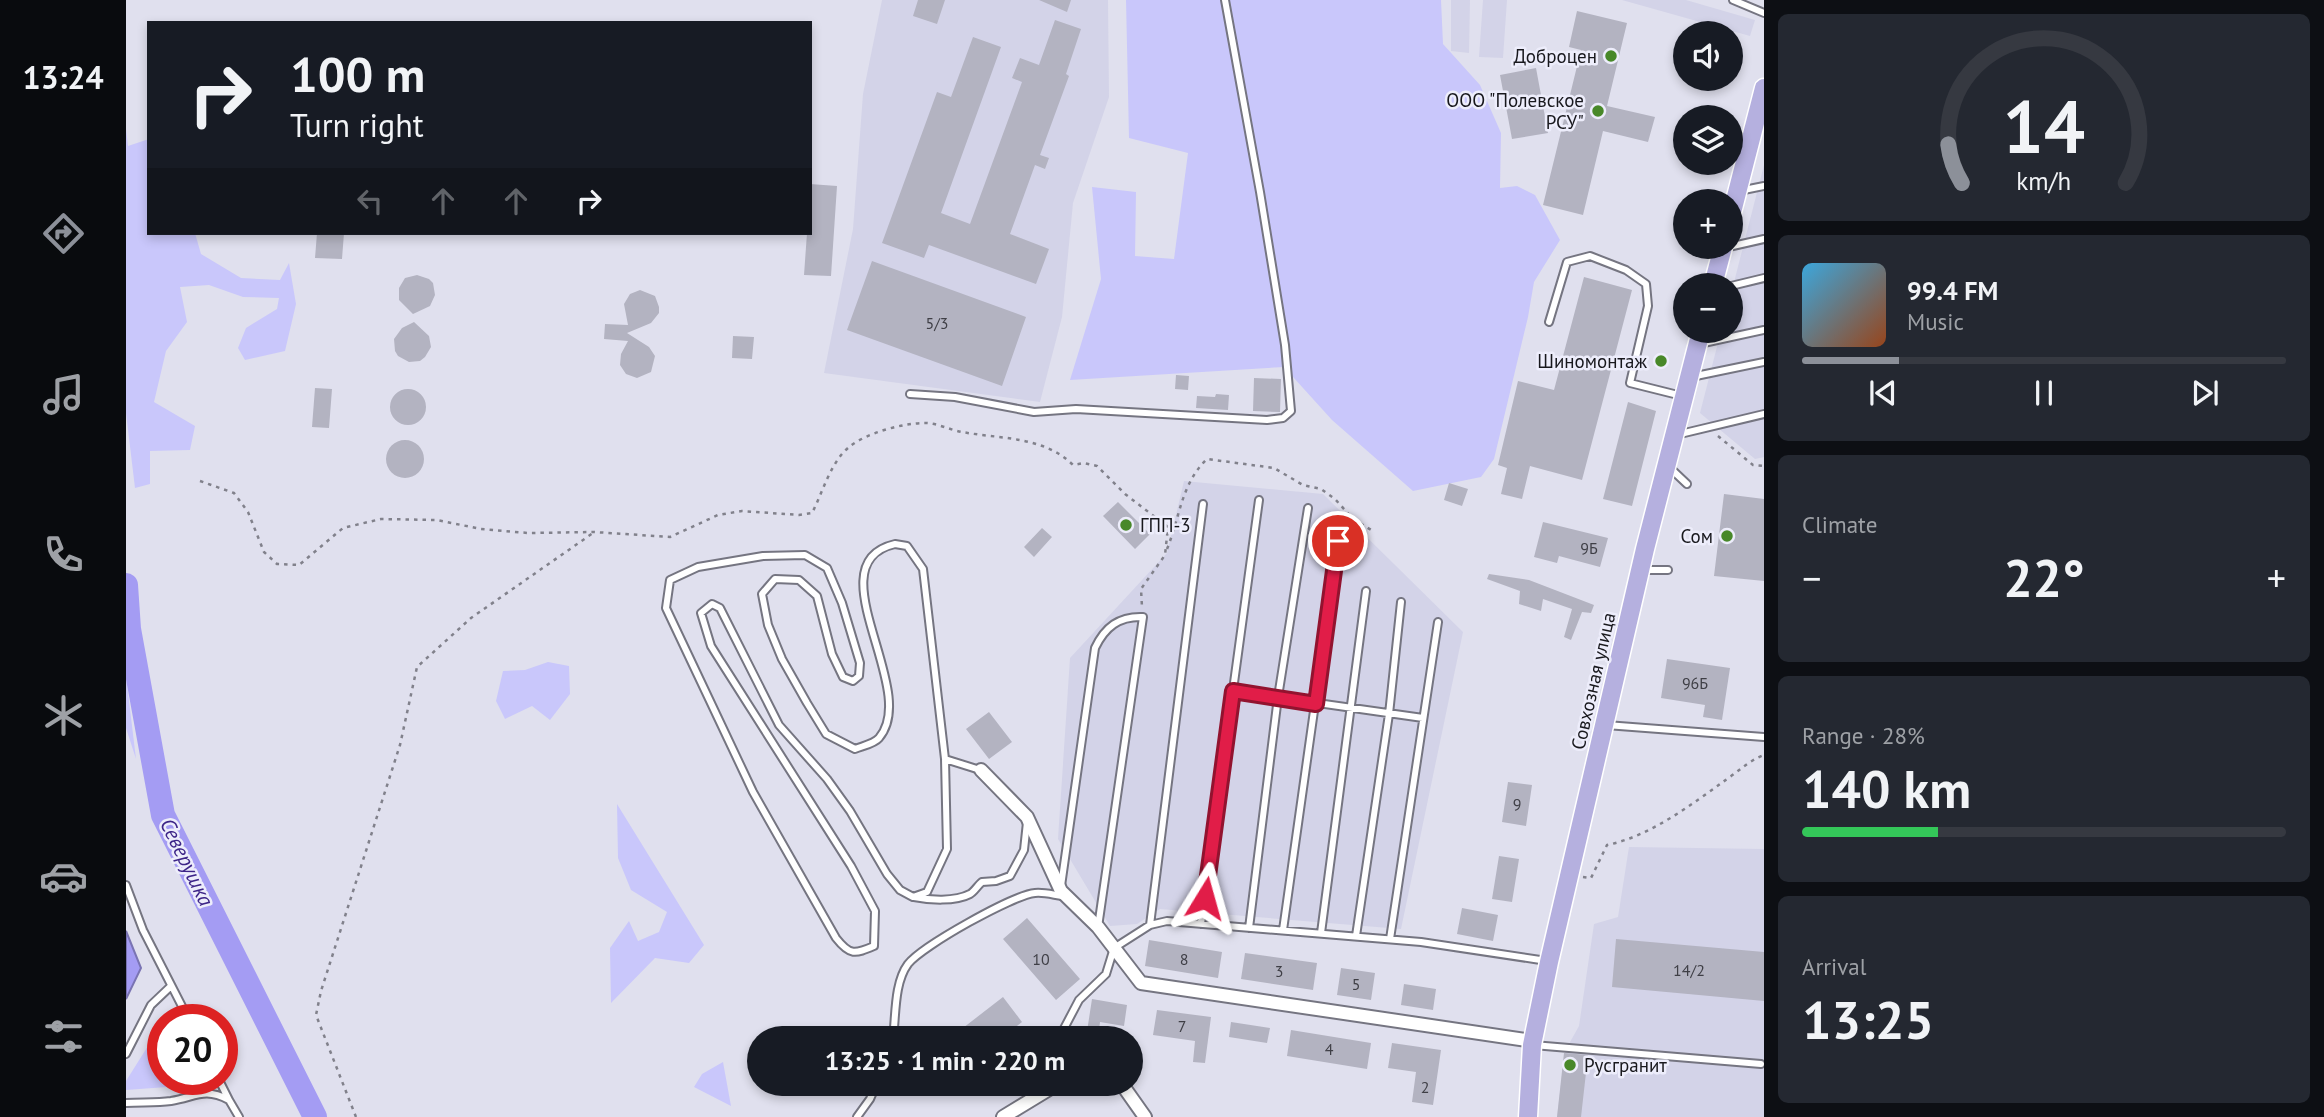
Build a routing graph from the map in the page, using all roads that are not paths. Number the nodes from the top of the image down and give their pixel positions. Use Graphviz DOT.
graph roads {
  1 [pos="1225,0"];
  2 [pos="1733,0"];
  3 [pos="1764,13"];
  4 [pos="1764,88"];
  5 [pos="1758,133"];
  6 [pos="1764,186"];
  7 [pos="1738,189"];
  8 [pos="1743,190"];
  9 [pos="1764,239"];
  10 [pos="1743,244"];
  11 [pos="1764,278"];
  12 [pos="1743,283"];
  13 [pos="1549,322"];
  14 [pos="1764,330"];
  15 [pos="1743,332"];
  16 [pos="1698,343"];
  17 [pos="1764,362"];
  18 [pos="1689,378"];
  19 [pos="910,394"];
  20 [pos="1684,397"];
  21 [pos="1764,414"];
  22 [pos="1674,436"];
  23 [pos="1666,465"];
  24 [pos="1687,484"];
  25 [pos="1259,500"];
  26 [pos="1203,504"];
  27 [pos="1308,508"];
  28 [pos="1338,541"];
  29 [pos="1668,569"];
  30 [pos="1641,570"];
  31 [pos="1366,591"];
  32 [pos="1401,603"];
  33 [pos="1438,622"];
  34 [pos="1233,691"];
  35 [pos="1278,697"];
  36 [pos="1316,704"];
  37 [pos="1349,707"];
  38 [pos="1389,714"];
  39 [pos="1423,718"];
  40 [pos="1604,725"];
  41 [pos="1764,737"];
  42 [pos="946,759"];
  43 [pos="981,770"];
  44 [pos="1027,817"];
  45 [pos="126,885"];
  46 [pos="1065,896"];
  47 [pos="913,897"];
  48 [pos="1201,924"];
  49 [pos="1150,925"];
  50 [pos="1098,927"];
  51 [pos="1249,928"];
  52 [pos="1283,930"];
  53 [pos="1321,933"];
  54 [pos="1356,936"];
  55 [pos="1390,939"];
  56 [pos="1114,948"];
  57 [pos="1549,962"];
  58 [pos="171,986"];
  59 [pos="181,1004"];
  60 [pos="894,1026"];
  61 [pos="1065,1026"];
  62 [pos="1533,1043"];
  63 [pos="126,1054"];
  64 [pos="1761,1064"];
  65 [pos="226,1095"];
  66 [pos="871,1096"];
  67 [pos="1038,1096"];
  68 [pos="1130,1096"];
  69 [pos="229,1100"];
  70 [pos="126,1103"];
  71 [pos="239,1117"];
  72 [pos="857,1117"];
  73 [pos="1003,1117"];
  74 [pos="1145,1117"];
  75 [pos="1528,1117"];
  1 -- 19 [label="lane"];
  2 -- 3 [label="lane"];
  4 -- 5 [label="main road"];
  5 -- 7 [label="main road"];
  6 -- 8 [label="lane"];
  9 -- 10 [label="lane"];
  11 -- 12 [label="lane"];
  13 -- 20 [label="lane"];
  14 -- 15 [label="lane"];
  16 -- 18 [label="main road, Совхозная улица"];
  17 -- 18 [label="lane"];
  18 -- 20 [label="main road, Совхозная улица"];
  20 -- 22 [label="main road, Совхозная улица"];
  21 -- 22 [label="lane"];
  22 -- 23 [label="main road, Совхозная улица"];
  23 -- 24 [label="lane"];
  23 -- 30 [label="main road, Совхозная улица"];
  25 -- 34 [label="lane"];
  26 -- 49 [label="lane"];
  27 -- 35 [label="lane"];
  28 -- 36 [label="lane"];
  29 -- 30 [label="lane"];
  30 -- 40 [label="main road, Совхозная улица"];
  31 -- 37 [label="lane"];
  32 -- 38 [label="lane"];
  33 -- 39 [label="lane"];
  34 -- 35 [label="lane"];
  34 -- 48 [label="lane"];
  35 -- 36 [label="lane"];
  35 -- 51 [label="lane"];
  36 -- 37 [label="lane"];
  36 -- 52 [label="lane"];
  37 -- 38 [label="lane"];
  37 -- 53 [label="lane"];
  38 -- 39 [label="lane"];
  38 -- 54 [label="lane"];
  39 -- 55 [label="lane"];
  40 -- 41 [label="lane"];
  40 -- 57 [label="main road, Совхозная улица"];
  42 -- 43 [label="lane"];
  42 -- 47 [label="lane"];
  42 -- 47 [label="lane"];
  43 -- 44 [label="street"];
  44 -- 46 [label="street"];
  44 -- 47 [label="lane"];
  45 -- 58 [label="lane"];
  46 -- 50 [label="street"];
  46 -- 50 [label="lane"];
  46 -- 60 [label="lane"];
  48 -- 49 [label="lane"];
  48 -- 51 [label="lane"];
  49 -- 56 [label="lane"];
  50 -- 56 [label="street"];
  51 -- 52 [label="lane"];
  52 -- 53 [label="lane"];
  53 -- 54 [label="lane"];
  54 -- 55 [label="lane"];
  55 -- 57 [label="lane"];
  56 -- 61 [label="lane"];
  56 -- 62 [label="street"];
  57 -- 62 [label="main road, Совхозная улица"];
  58 -- 59 [label="lane"];
  58 -- 63 [label="lane"];
  62 -- 64 [label="lane"];
  62 -- 75 [label="main road, Совхозная улица"];
  65 -- 69 [label="lane"];
  66 -- 72 [label="lane"];
  67 -- 73 [label="street"];
  68 -- 74 [label="street"];
  69 -- 70 [label="lane"];
  69 -- 71 [label="lane"];
}
